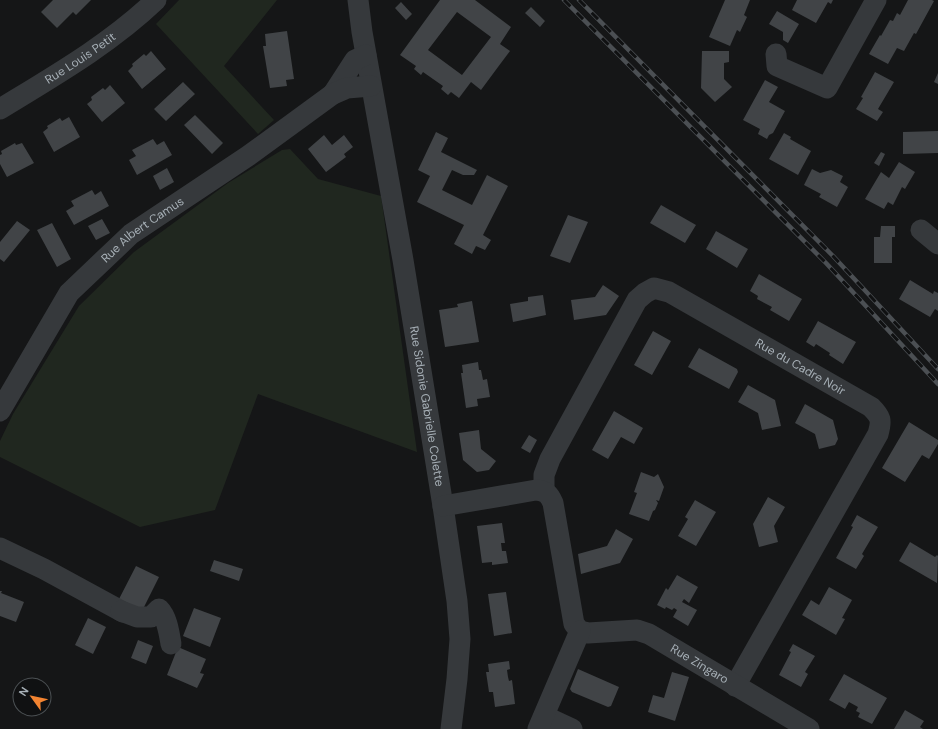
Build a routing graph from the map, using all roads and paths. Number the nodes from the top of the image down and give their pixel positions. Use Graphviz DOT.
graph roads {
  1 [pos="156,0"];
  2 [pos="358,0"];
  3 [pos="876,0"];
  4 [pos="776,54"];
  5 [pos="366,55"];
  6 [pos="371,86"];
  7 [pos="333,94"];
  8 [pos="0,110"];
  9 [pos="921,230"];
  10 [pos="938,244"];
  11 [pos="0,411"];
  12 [pos="544,490"];
  13 [pos="443,506"];
  14 [pos="0,548"];
  15 [pos="580,631"];
  16 [pos="171,644"];
  17 [pos="735,686"];
  18 [pos="541,722"];
  19 [pos="451,729"];
  20 [pos="572,729"];
  21 [pos="809,729"];
  1 -- 8 [label="street, Rue Louis Petit"];
  2 -- 5 [label="street"];
  3 -- 4 [label="street"];
  5 -- 6 [label="street"];
  5 -- 7 [label="street, Rue Albert Camus"];
  6 -- 7 [label="street, Rue Albert Camus"];
  6 -- 13 [label="street, Rue Sidonie Gabrielle Colette"];
  7 -- 11 [label="street, Rue Albert Camus"];
  9 -- 10 [label="street"];
  12 -- 13 [label="street"];
  12 -- 15 [label="street"];
  12 -- 17 [label="street, Rue du Cadre Noir"];
  13 -- 19 [label="street, Rue Sidonie Gabrielle Colette"];
  14 -- 16 [label="street"];
  15 -- 17 [label="street, Rue Zingaro"];
  15 -- 18 [label="street"];
  17 -- 21 [label="street, Rue Zingaro"];
  18 -- 20 [label="street"];
}
